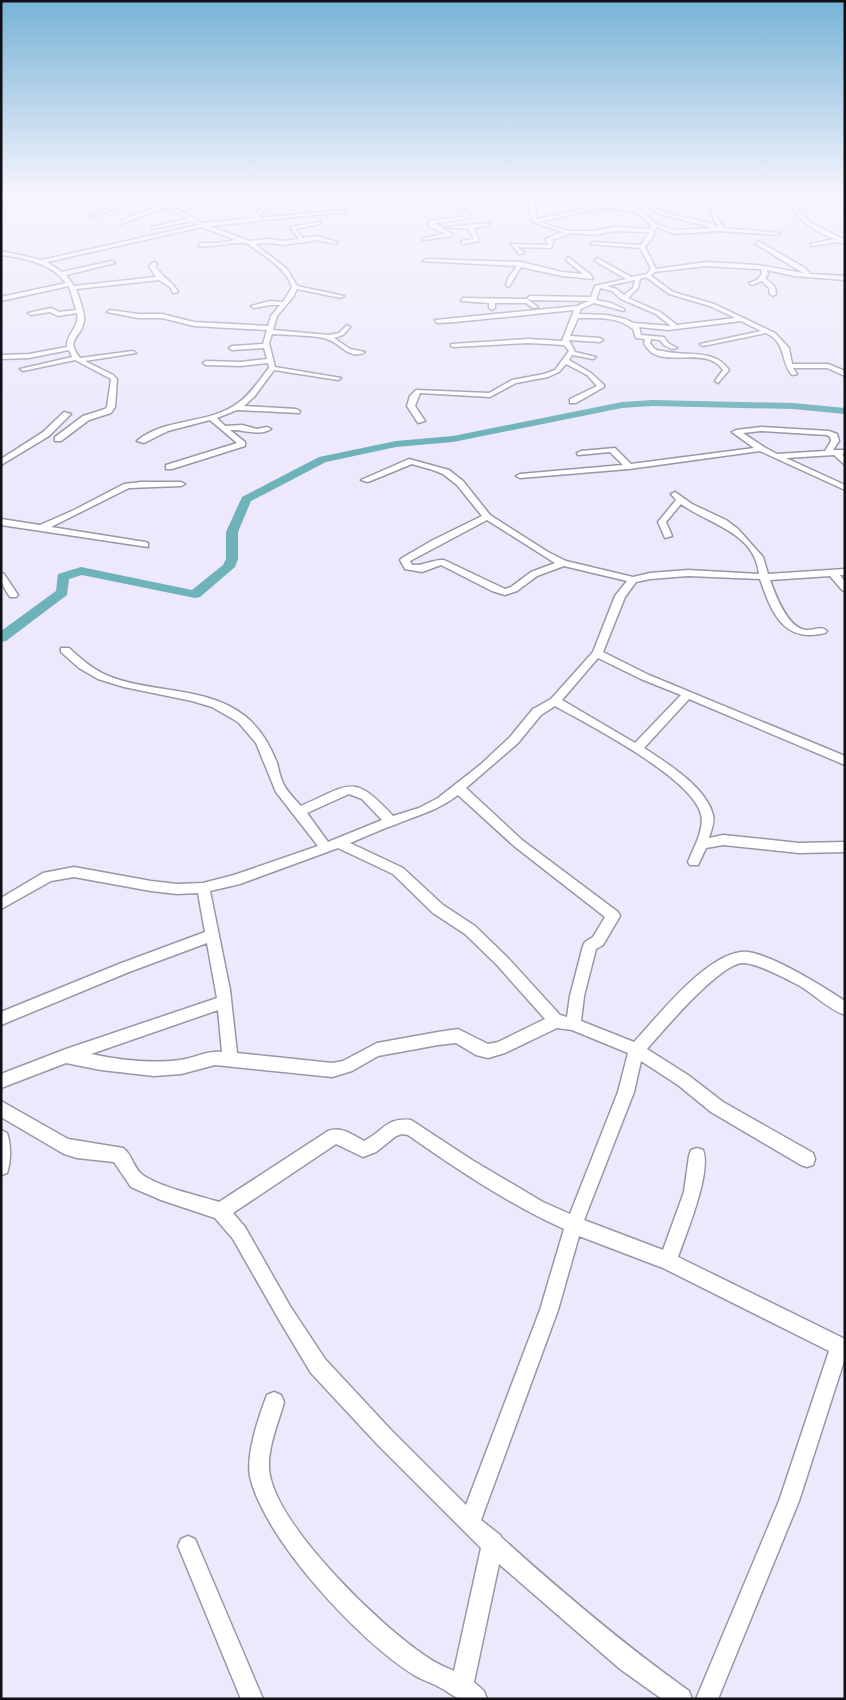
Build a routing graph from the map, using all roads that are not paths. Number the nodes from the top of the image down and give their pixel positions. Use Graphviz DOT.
graph roads {
  1 [pos="62,275"];
  2 [pos="159,275"];
  3 [pos="289,275"];
  4 [pos="513,275"];
  5 [pos="580,275"];
  6 [pos="627,275"];
  7 [pos="642,275"];
  8 [pos="652,275"];
  9 [pos="764,275"];
  10 [pos="812,275"];
  11 [pos="589,276"];
  12 [pos="161,278"];
  13 [pos="632,278"];
  14 [pos="762,278"];
  15 [pos="845,278"];
  16 [pos="752,283"];
  17 [pos="508,285"];
  18 [pos="71,286"];
  19 [pos="598,286"];
  20 [pos="295,287"];
  21 [pos="175,292"];
  22 [pos="773,294"];
  23 [pos="341,296"];
  24 [pos="530,298"];
  25 [pos="623,298"];
  26 [pos="1,299"];
  27 [pos="463,300"];
  28 [pos="593,300"];
  29 [pos="492,301"];
  30 [pos="284,304"];
  31 [pos="254,306"];
  32 [pos="578,308"];
  33 [pos="622,310"];
  34 [pos="79,311"];
  35 [pos="538,311"];
  36 [pos="110,312"];
  37 [pos="31,313"];
  38 [pos="575,316"];
  39 [pos="495,317"];
  40 [pos="743,319"];
  41 [pos="436,321"];
  42 [pos="690,324"];
  43 [pos="633,325"];
  44 [pos="675,326"];
  45 [pos="347,327"];
  46 [pos="271,330"];
  47 [pos="766,331"];
  48 [pos="329,337"];
  49 [pos="648,338"];
  50 [pos="565,340"];
  51 [pos="600,340"];
  52 [pos="703,344"];
  53 [pos="453,345"];
  54 [pos="266,346"];
  55 [pos="70,348"];
  56 [pos="232,348"];
  57 [pos="674,348"];
  58 [pos="362,352"];
  59 [pos="133,353"];
  60 [pos="570,354"];
  61 [pos="592,356"];
  62 [pos="1,357"];
  63 [pos="78,359"];
  64 [pos="710,359"];
  65 [pos="566,361"];
  66 [pos="206,363"];
  67 [pos="272,364"];
  68 [pos="789,366"];
  69 [pos="23,369"];
  70 [pos="794,374"];
  71 [pos="845,374"];
  72 [pos="338,378"];
  73 [pos="718,381"];
  74 [pos="573,401"];
  75 [pos="236,408"];
  76 [pos="296,411"];
  77 [pos="67,414"];
  78 [pos="212,418"];
  79 [pos="421,421"];
  80 [pos="225,428"];
  81 [pos="267,428"];
  82 [pos="58,439"];
  83 [pos="141,441"];
  84 [pos="761,449"];
  85 [pos="841,452"];
  86 [pos="581,453"];
  87 [pos="828,453"];
  88 [pos="776,456"];
  89 [pos="1,463"];
  90 [pos="845,464"];
  91 [pos="169,467"];
  92 [pos="629,467"];
  93 [pos="520,476"];
  94 [pos="845,476"];
  95 [pos="365,480"];
  96 [pos="833,482"];
  97 [pos="180,484"];
  98 [pos="845,488"];
  99 [pos="487,517"];
  100 [pos="1,522"];
  101 [pos="40,528"];
  102 [pos="668,536"];
  103 [pos="145,545"];
  104 [pos="563,563"];
  105 [pos="839,572"];
  106 [pos="1,576"];
  107 [pos="764,577"];
  108 [pos="634,580"];
  109 [pos="845,588"];
  110 [pos="13,595"];
  111 [pos="822,631"];
  112 [pos="64,650"];
  113 [pos="597,653"];
  114 [pos="688,694"];
  115 [pos="555,701"];
  116 [pos="636,749"];
  117 [pos="845,761"];
  118 [pos="459,789"];
  119 [pos="300,812"];
  120 [pos="391,821"];
  121 [pos="339,843"];
  122 [pos="701,844"];
  123 [pos="845,847"];
  124 [pos="326,848"];
  125 [pos="694,862"];
  126 [pos="203,888"];
  127 [pos="1,904"];
  128 [pos="213,935"];
  129 [pos="224,1002"];
  130 [pos="845,1009"];
  131 [pos="1,1019"];
  132 [pos="556,1021"];
  133 [pos="573,1024"];
  134 [pos="636,1050"];
  135 [pos="66,1056"];
  136 [pos="230,1059"];
  137 [pos="1,1081"];
  138 [pos="1,1108"];
  139 [pos="1,1138"];
  140 [pos="697,1156"];
  141 [pos="807,1159"];
  142 [pos="1,1166"];
  143 [pos="220,1211"];
  144 [pos="574,1225"];
  145 [pos="668,1261"];
  146 [pos="842,1348"];
  147 [pos="274,1402"];
  148 [pos="469,1523"];
  149 [pos="493,1542"];
  150 [pos="188,1546"];
  151 [pos="469,1693"];
  152 [pos="252,1699"];
  153 [pos="681,1699"];
  154 [pos="708,1699"];
  1 -- 18 [label="street"];
  2 -- 12 [label="street"];
  3 -- 20 [label="street"];
  4 -- 17 [label="street"];
  5 -- 11 [label="street"];
  6 -- 13 [label="street"];
  7 -- 13 [label="street"];
  8 -- 40 [label="street"];
  9 -- 14 [label="street"];
  10 -- 15 [label="street"];
  11 -- 19 [label="street"];
  12 -- 18 [label="street"];
  12 -- 21 [label="street"];
  13 -- 19 [label="street"];
  13 -- 25 [label="street"];
  14 -- 16 [label="street"];
  14 -- 22 [label="street"];
  18 -- 26 [label="street"];
  18 -- 34 [label="street"];
  19 -- 25 [label="street"];
  19 -- 28 [label="street"];
  20 -- 23 [label="street"];
  20 -- 30 [label="street"];
  24 -- 28 [label="street"];
  25 -- 44 [label="street"];
  27 -- 29 [label="street"];
  28 -- 32 [label="street"];
  28 -- 33 [label="street"];
  29 -- 35 [label="street"];
  29 -- 39 [label="street"];
  30 -- 31 [label="street"];
  30 -- 46 [label="street"];
  32 -- 35 [label="street"];
  32 -- 38 [label="street"];
  34 -- 37 [label="street"];
  34 -- 55 [label="street"];
  35 -- 39 [label="street"];
  36 -- 46 [label="street"];
  38 -- 43 [label="street"];
  38 -- 50 [label="street"];
  39 -- 41 [label="street"];
  40 -- 42 [label="street"];
  40 -- 47 [label="street"];
  42 -- 44 [label="street"];
  42 -- 52 [label="street"];
  43 -- 44 [label="street"];
  43 -- 49 [label="street"];
  45 -- 48 [label="street"];
  46 -- 48 [label="street"];
  46 -- 54 [label="street"];
  47 -- 52 [label="street"];
  47 -- 68 [label="street"];
  48 -- 58 [label="street"];
  49 -- 57 [label="street"];
  49 -- 64 [label="street"];
  50 -- 51 [label="street"];
  50 -- 53 [label="street"];
  50 -- 60 [label="street"];
  52 -- 64 [label="street"];
  54 -- 56 [label="street"];
  54 -- 67 [label="street"];
  55 -- 62 [label="street"];
  55 -- 63 [label="street"];
  59 -- 63 [label="street"];
  60 -- 61 [label="street"];
  60 -- 65 [label="street"];
  63 -- 69 [label="street"];
  63 -- 82 [label="street"];
  64 -- 73 [label="street"];
  65 -- 74 [label="street"];
  65 -- 79 [label="street"];
  66 -- 67 [label="street"];
  67 -- 72 [label="street"];
  67 -- 75 [label="street"];
  68 -- 70 [label="street"];
  68 -- 71 [label="street"];
  75 -- 76 [label="street"];
  75 -- 78 [label="street"];
  77 -- 89 [label="street"];
  78 -- 80 [label="street"];
  78 -- 83 [label="street"];
  80 -- 81 [label="street"];
  80 -- 91 [label="street"];
  84 -- 87 [label="street"];
  84 -- 88 [label="street"];
  84 -- 92 [label="street"];
  85 -- 87 [label="street"];
  85 -- 90 [label="street"];
  86 -- 92 [label="street"];
  87 -- 88 [label="street"];
  88 -- 96 [label="street"];
  92 -- 93 [label="street"];
  94 -- 96 [label="street"];
  95 -- 99 [label="street"];
  96 -- 98 [label="street"];
  97 -- 101 [label="street"];
  99 -- 104 [label="street"];
  99 -- 104 [label="street"];
  100 -- 101 [label="street"];
  101 -- 103 [label="street"];
  102 -- 107 [label="street"];
  104 -- 108 [label="street"];
  105 -- 107 [label="street"];
  105 -- 109 [label="street"];
  106 -- 110 [label="street"];
  107 -- 108 [label="street"];
  107 -- 111 [label="street"];
  108 -- 113 [label="street"];
  112 -- 119 [label="street"];
  113 -- 114 [label="street"];
  113 -- 115 [label="street"];
  114 -- 116 [label="street"];
  114 -- 117 [label="street"];
  115 -- 116 [label="street"];
  115 -- 118 [label="street"];
  116 -- 122 [label="street"];
  118 -- 120 [label="street"];
  118 -- 133 [label="street"];
  119 -- 120 [label="street"];
  119 -- 124 [label="street"];
  120 -- 121 [label="street"];
  121 -- 124 [label="street"];
  121 -- 132 [label="street"];
  122 -- 123 [label="street"];
  122 -- 125 [label="street"];
  124 -- 126 [label="street"];
  126 -- 127 [label="street"];
  126 -- 128 [label="street"];
  128 -- 129 [label="street"];
  128 -- 131 [label="street"];
  129 -- 135 [label="street"];
  129 -- 136 [label="street"];
  130 -- 134 [label="street"];
  132 -- 133 [label="street"];
  132 -- 136 [label="street"];
  133 -- 134 [label="street"];
  134 -- 141 [label="street"];
  134 -- 144 [label="street"];
  135 -- 136 [label="street"];
  135 -- 137 [label="street"];
  138 -- 143 [label="street"];
  139 -- 142 [label="street"];
  140 -- 145 [label="street"];
  143 -- 144 [label="street"];
  143 -- 148 [label="street"];
  144 -- 145 [label="street"];
  144 -- 148 [label="street"];
  145 -- 146 [label="street"];
  146 -- 154 [label="street"];
  147 -- 151 [label="street"];
  148 -- 149 [label="street"];
  149 -- 151 [label="street"];
  149 -- 153 [label="street"];
  150 -- 152 [label="street"];
}
